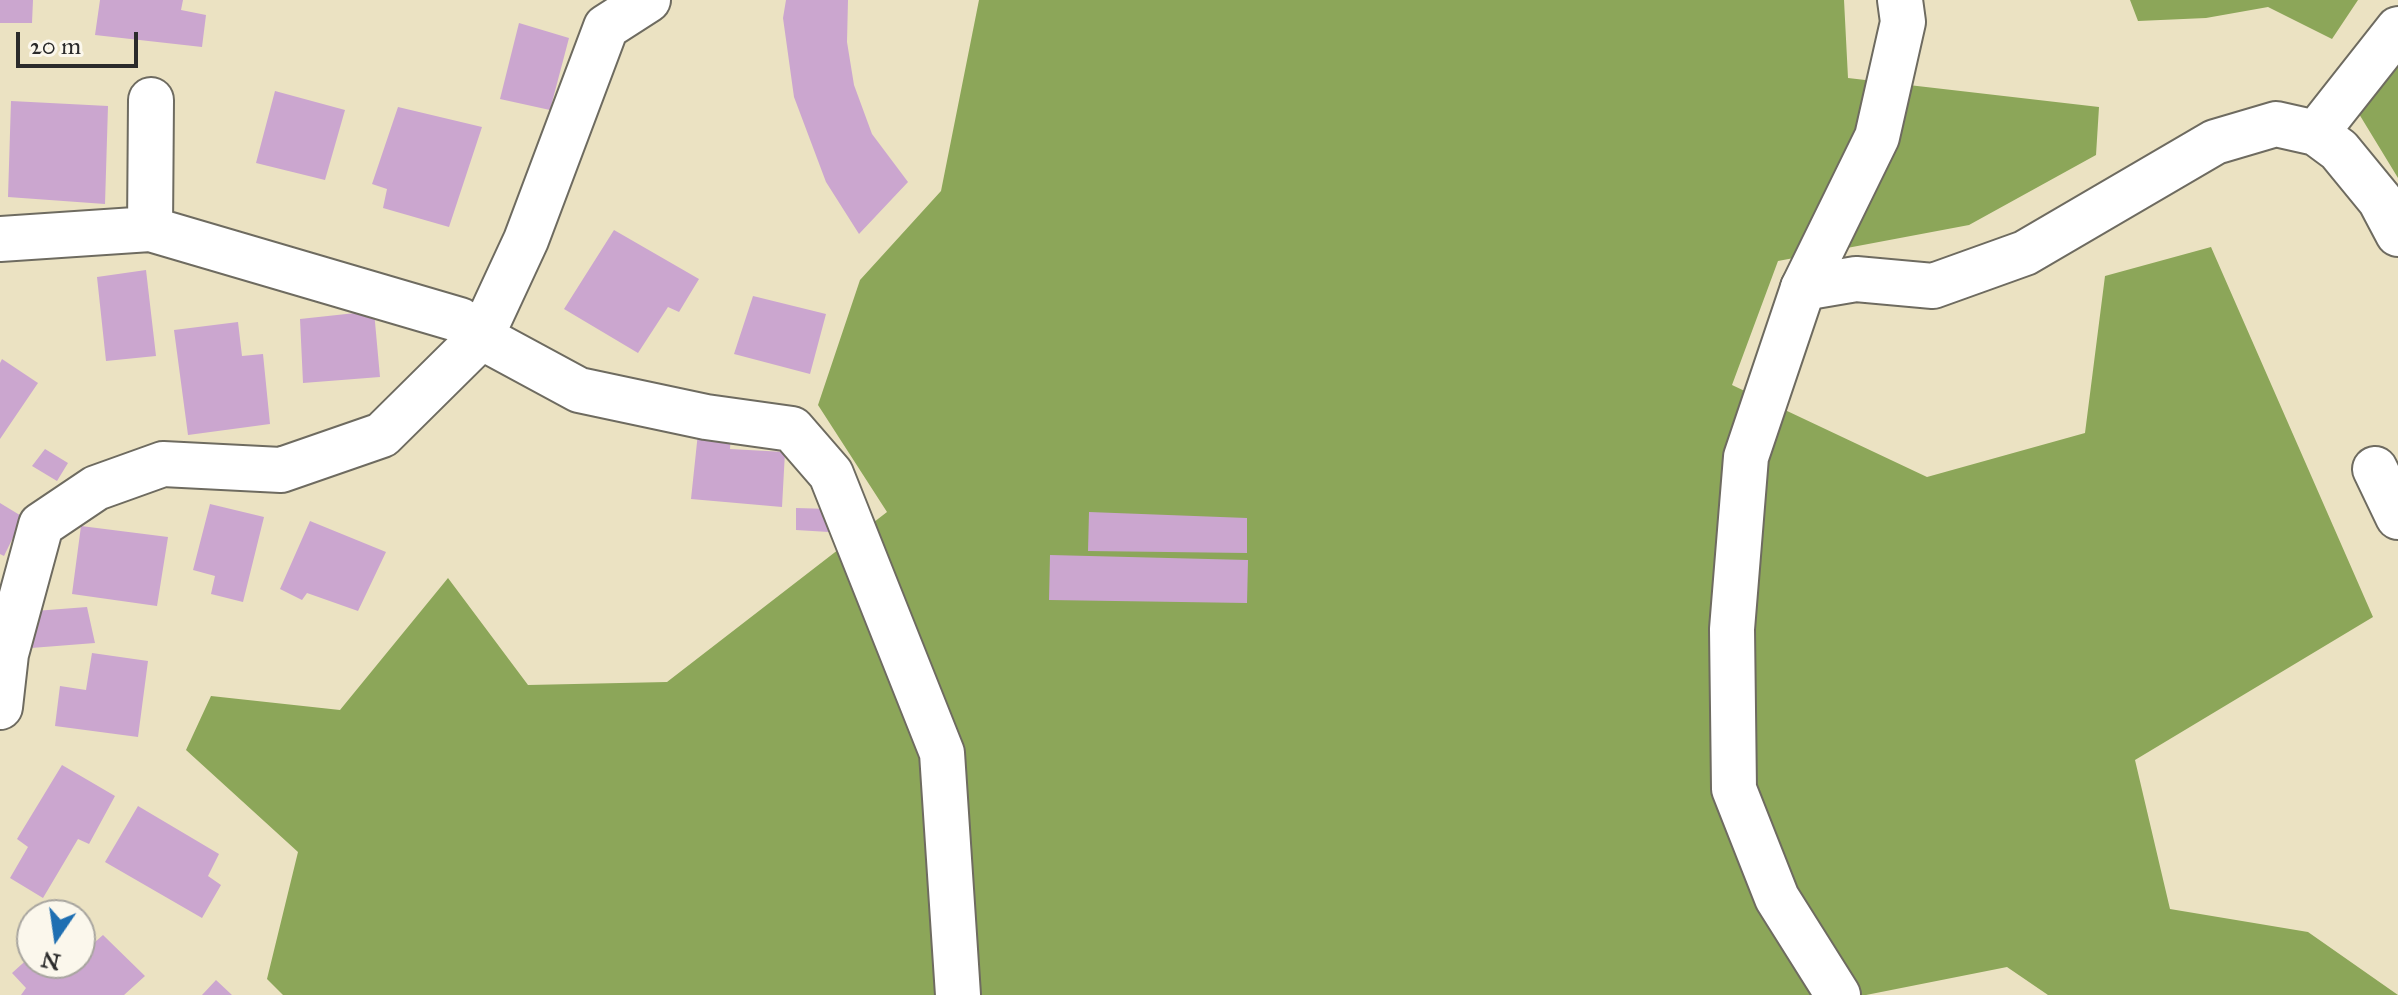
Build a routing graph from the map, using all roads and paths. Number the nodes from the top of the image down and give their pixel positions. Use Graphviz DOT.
graph roads {
  1 [pos="648,0"];
  2 [pos="1900,0"];
  3 [pos="2398,29"];
  4 [pos="151,100"];
  5 [pos="2316,133"];
  6 [pos="150,229"];
  7 [pos="2398,234"];
  8 [pos="0,239"];
  9 [pos="1803,288"];
  10 [pos="481,337"];
  11 [pos="2375,469"];
  12 [pos="2398,517"];
  13 [pos="0,707"];
  14 [pos="958,995"];
  15 [pos="1838,995"];
  1 -- 10 [label="street"];
  2 -- 9 [label="street"];
  3 -- 5 [label="street"];
  4 -- 6 [label="street"];
  5 -- 7 [label="street"];
  5 -- 9 [label="street"];
  6 -- 8 [label="street"];
  6 -- 10 [label="street"];
  9 -- 15 [label="street"];
  10 -- 13 [label="street"];
  10 -- 14 [label="street"];
  11 -- 12 [label="street"];
}
